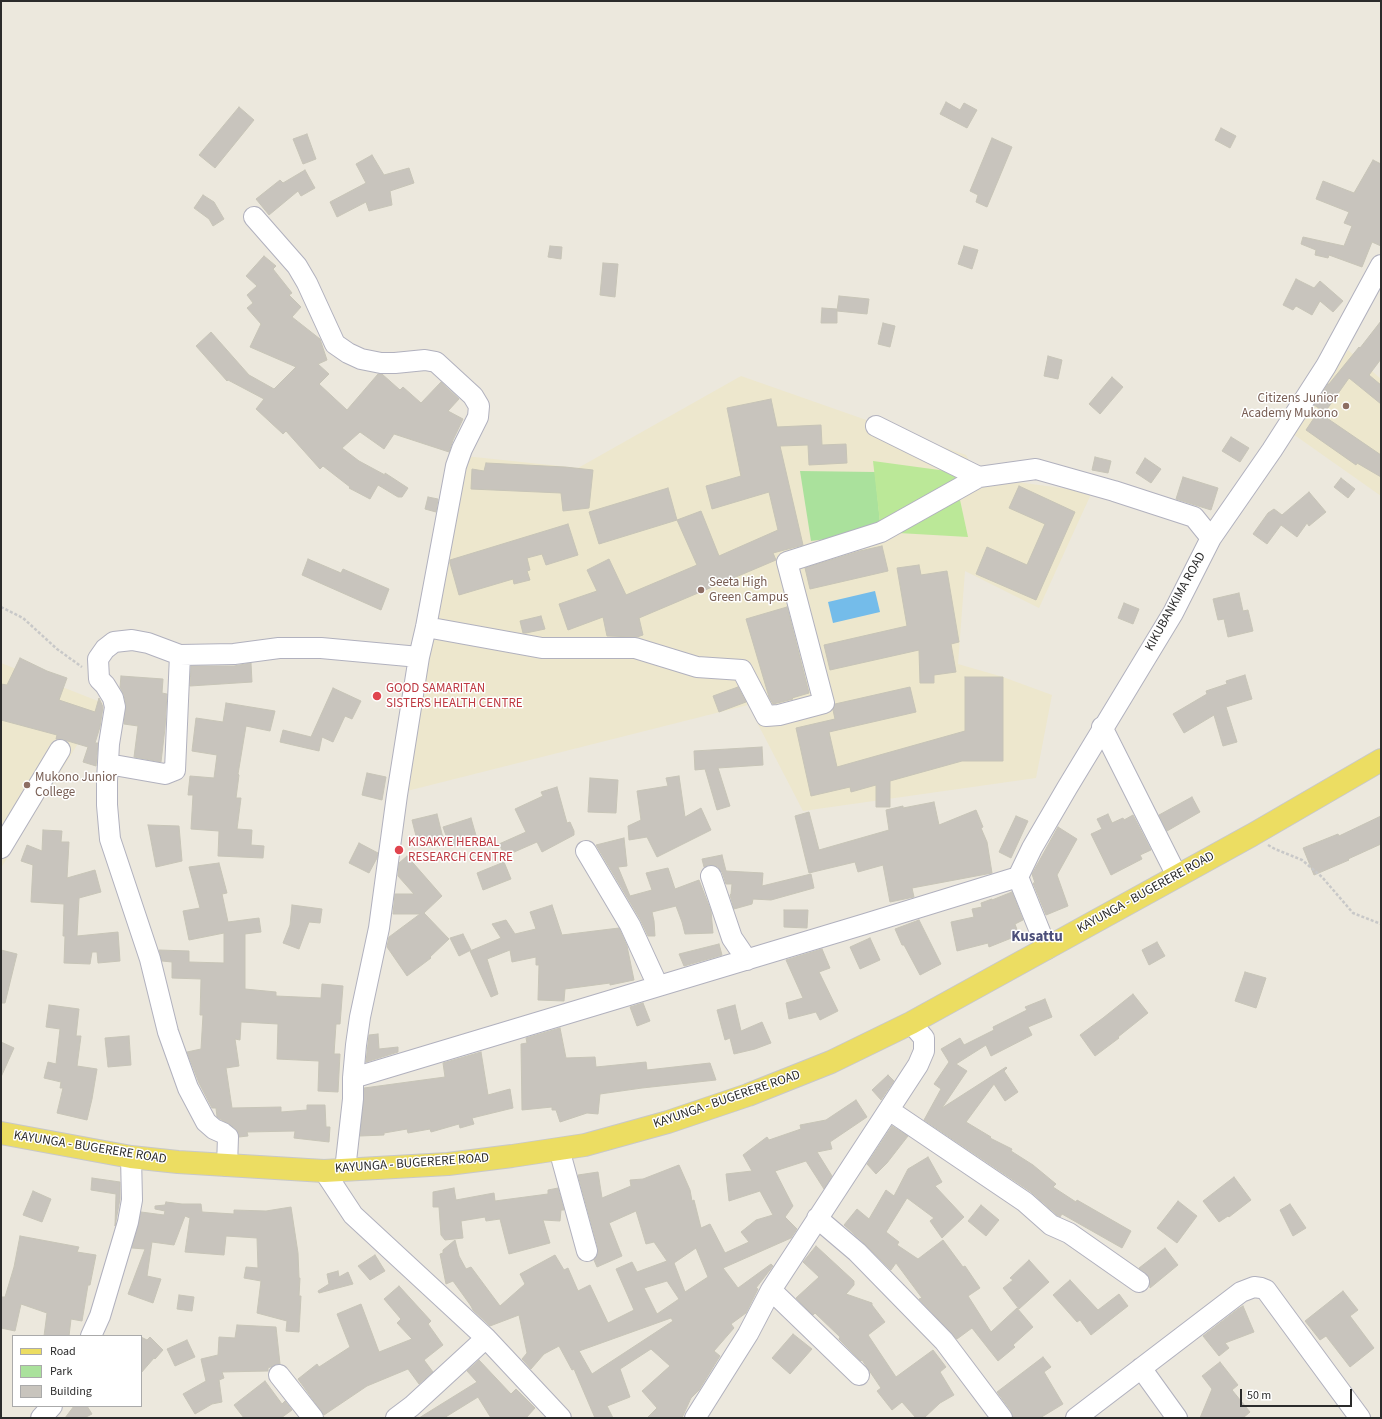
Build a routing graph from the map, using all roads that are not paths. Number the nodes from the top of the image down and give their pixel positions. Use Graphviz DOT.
graph roads {
  1 [pos="254,218"];
  2 [pos="1381,265"];
  3 [pos="876,426"];
  4 [pos="979,477"];
  5 [pos="1211,538"];
  6 [pos="426,627"];
  7 [pos="180,655"];
  8 [pos="420,657"];
  9 [pos="1102,728"];
  10 [pos="60,750"];
  11 [pos="1381,760"];
  12 [pos="108,764"];
  13 [pos="1,848"];
  14 [pos="586,851"];
  15 [pos="711,876"];
  16 [pos="1177,876"];
  17 [pos="1018,877"];
  18 [pos="1047,949"];
  19 [pos="747,960"];
  20 [pos="658,986"];
  21 [pos="911,1023"];
  22 [pos="353,1078"];
  23 [pos="889,1110"];
  24 [pos="1,1133"];
  25 [pos="559,1149"];
  26 [pos="131,1157"];
  27 [pos="227,1166"];
  28 [pos="335,1170"];
  29 [pos="817,1218"];
  30 [pos="587,1251"];
  31 [pos="1139,1282"];
  32 [pos="771,1290"];
  33 [pos="91,1335"];
  34 [pos="486,1338"];
  35 [pos="1141,1368"];
  36 [pos="280,1375"];
  37 [pos="859,1375"];
  38 [pos="51,1407"];
  39 [pos="41,1418"];
  40 [pos="312,1418"];
  41 [pos="396,1418"];
  42 [pos="561,1418"];
  43 [pos="695,1418"];
  44 [pos="1002,1418"];
  45 [pos="1076,1418"];
  46 [pos="1177,1418"];
  47 [pos="1360,1418"];
  1 -- 6 [label="street"];
  2 -- 5 [label="street, KIKUBANKIMA ROAD"];
  3 -- 4 [label="street"];
  4 -- 5 [label="street"];
  4 -- 6 [label="street"];
  5 -- 9 [label="street, KIKUBANKIMA ROAD"];
  6 -- 8 [label="street"];
  7 -- 8 [label="street"];
  7 -- 12 [label="street"];
  7 -- 12 [label="street"];
  8 -- 22 [label="street"];
  9 -- 16 [label="street"];
  9 -- 17 [label="street, KIKUBANKIMA ROAD"];
  10 -- 13 [label="street"];
  11 -- 16 [label="main road, KAYUNGA - BUGERERE ROAD"];
  12 -- 27 [label="street"];
  14 -- 20 [label="street"];
  15 -- 19 [label="street"];
  16 -- 18 [label="main road, KAYUNGA - BUGERERE ROAD"];
  17 -- 18 [label="street"];
  17 -- 19 [label="street"];
  18 -- 21 [label="main road, KAYUNGA - BUGERERE ROAD"];
  19 -- 20 [label="street"];
  20 -- 22 [label="street"];
  21 -- 23 [label="street"];
  21 -- 25 [label="main road, KAYUNGA - BUGERERE ROAD"];
  22 -- 28 [label="street"];
  23 -- 29 [label="street"];
  23 -- 31 [label="street"];
  24 -- 26 [label="main road, KAYUNGA - BUGERERE ROAD"];
  25 -- 28 [label="main road, KAYUNGA - BUGERERE ROAD"];
  25 -- 30 [label="street"];
  26 -- 27 [label="main road, KAYUNGA - BUGERERE ROAD"];
  26 -- 33 [label="street"];
  27 -- 28 [label="main road, KAYUNGA - BUGERERE ROAD"];
  28 -- 34 [label="street"];
  29 -- 32 [label="street"];
  29 -- 44 [label="street"];
  32 -- 37 [label="street"];
  32 -- 43 [label="street"];
  34 -- 41 [label="street"];
  34 -- 42 [label="street"];
  35 -- 45 [label="street"];
  35 -- 46 [label="street"];
  35 -- 47 [label="street"];
  36 -- 40 [label="street"];
  38 -- 39 [label="street"];
}
